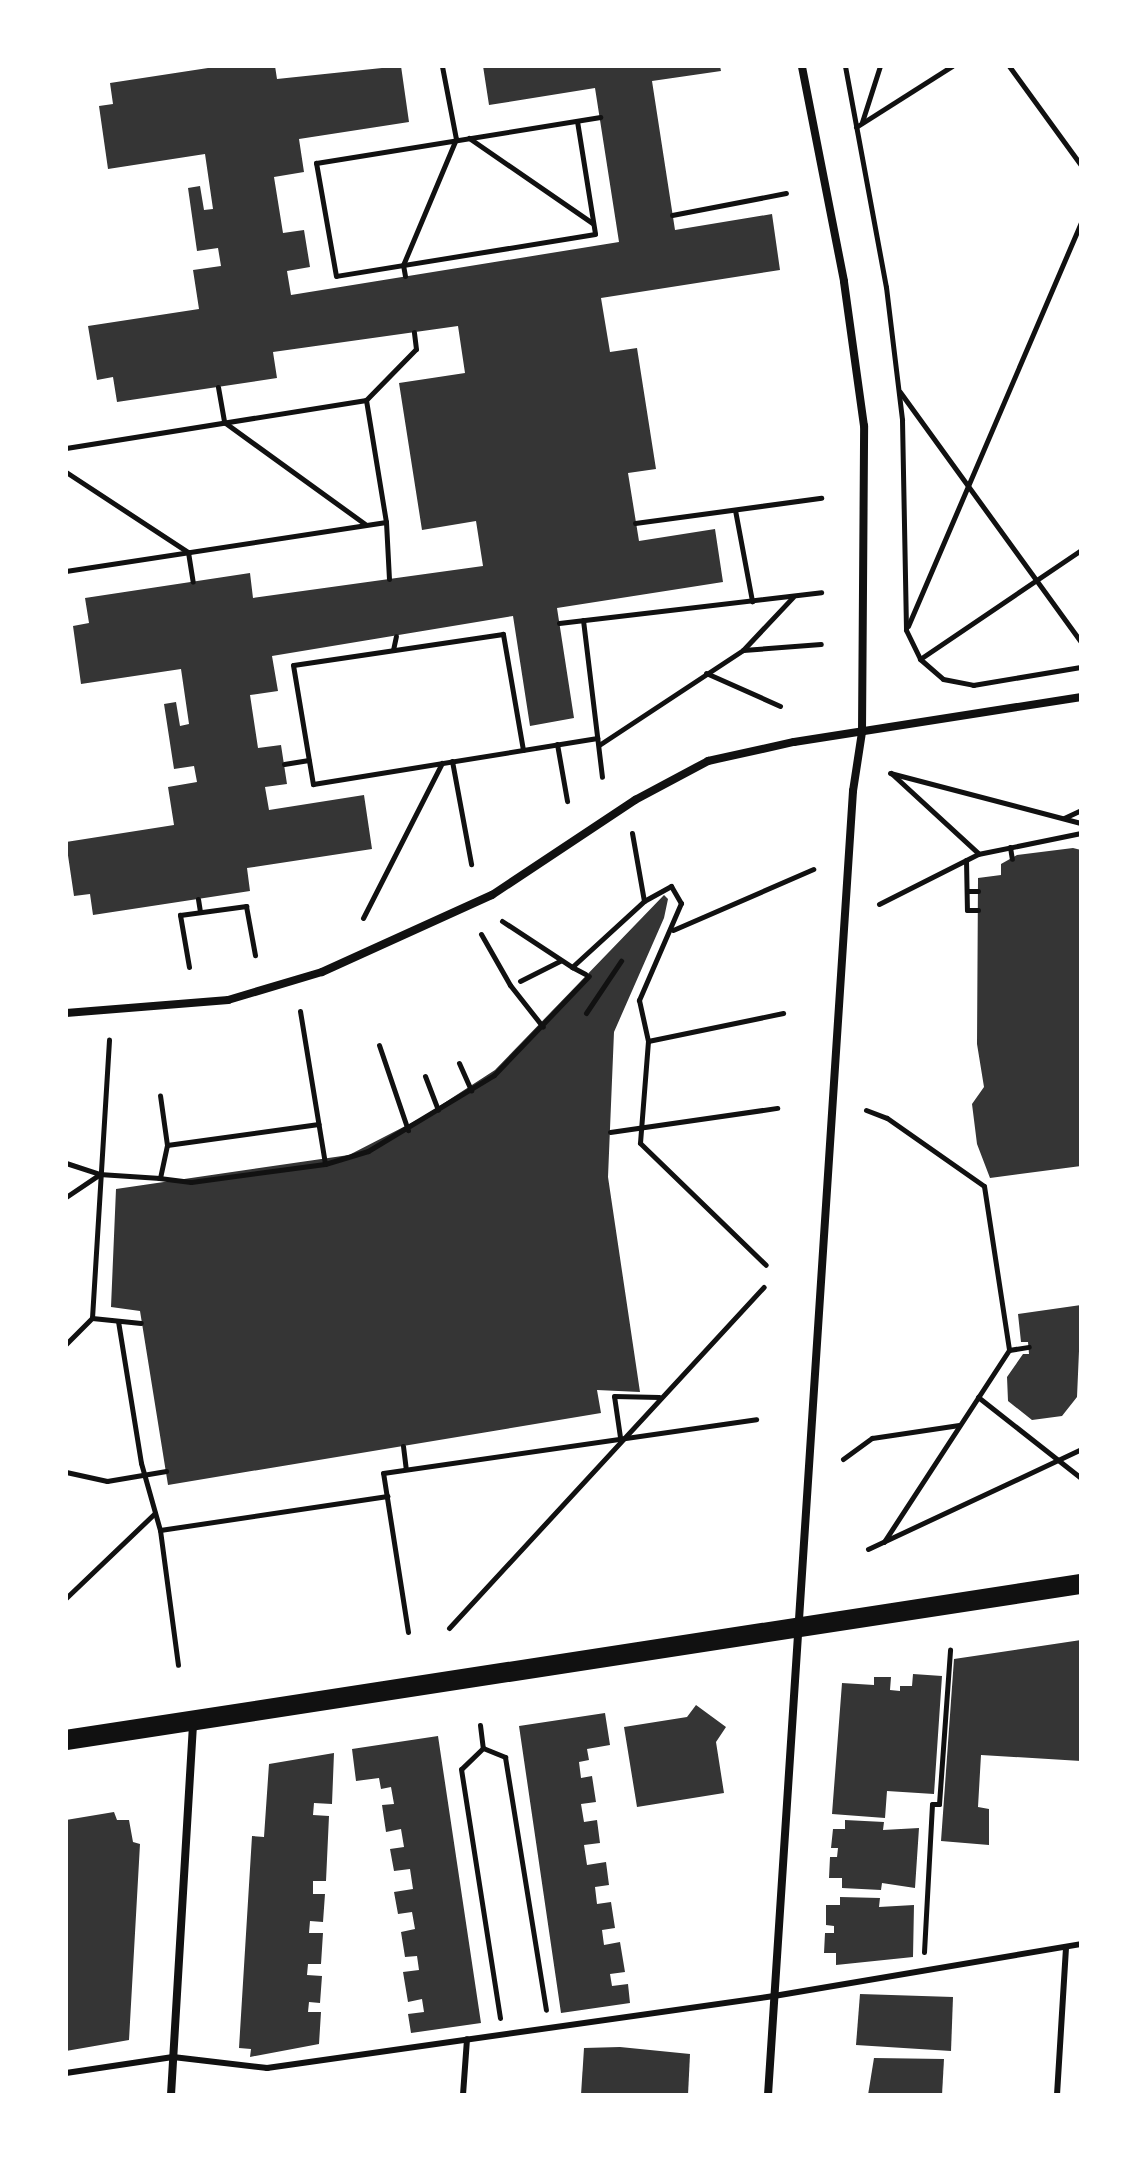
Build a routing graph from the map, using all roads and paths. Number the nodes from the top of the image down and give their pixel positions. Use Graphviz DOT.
graph roads {
  1 [pos="442,66"];
  2 [pos="802,66"];
  3 [pos="845,66"];
  4 [pos="880,66"];
  5 [pos="952,66"];
  6 [pos="1009,66"];
  7 [pos="600,117"];
  8 [pos="577,121"];
  9 [pos="859,126"];
  10 [pos="468,137"];
  11 [pos="456,139"];
  12 [pos="1081,165"];
  13 [pos="786,193"];
  14 [pos="672,215"];
  15 [pos="1081,222"];
  16 [pos="593,224"];
  17 [pos="403,265"];
  18 [pos="405,276"];
  19 [pos="414,332"];
  20 [pos="218,387"];
  21 [pos="899,391"];
  22 [pos="366,400"];
  23 [pos="224,422"];
  24 [pos="66,448"];
  25 [pos="66,472"];
  26 [pos="969,486"];
  27 [pos="821,498"];
  28 [pos="735,510"];
  29 [pos="386,522"];
  30 [pos="635,523"];
  31 [pos="366,525"];
  32 [pos="1081,550"];
  33 [pos="188,552"];
  34 [pos="66,571"];
  35 [pos="389,579"];
  36 [pos="1037,579"];
  37 [pos="193,582"];
  38 [pos="821,592"];
  39 [pos="793,596"];
  40 [pos="752,601"];
  41 [pos="583,620"];
  42 [pos="559,623"];
  43 [pos="906,630"];
  44 [pos="396,636"];
  45 [pos="1081,642"];
  46 [pos="821,644"];
  47 [pos="393,650"];
  48 [pos="743,650"];
  49 [pos="920,659"];
  50 [pos="1081,667"];
  51 [pos="706,673"];
  52 [pos="1081,697"];
  53 [pos="780,706"];
  54 [pos="862,732"];
  55 [pos="597,738"];
  56 [pos="557,744"];
  57 [pos="599,745"];
  58 [pos="523,750"];
  59 [pos="309,760"];
  60 [pos="452,761"];
  61 [pos="442,763"];
  62 [pos="284,764"];
  63 [pos="602,777"];
  64 [pos="567,801"];
  65 [pos="1081,810"];
  66 [pos="1063,818"];
  67 [pos="1081,823"];
  68 [pos="632,833"];
  69 [pos="1081,833"];
  70 [pos="1010,847"];
  71 [pos="978,854"];
  72 [pos="1012,859"];
  73 [pos="966,860"];
  74 [pos="471,864"];
  75 [pos="813,869"];
  76 [pos="967,891"];
  77 [pos="978,891"];
  78 [pos="198,899"];
  79 [pos="644,901"];
  80 [pos="879,904"];
  81 [pos="978,910"];
  82 [pos="200,912"];
  83 [pos="363,918"];
  84 [pos="502,921"];
  85 [pos="673,930"];
  86 [pos="481,934"];
  87 [pos="255,955"];
  88 [pos="560,961"];
  89 [pos="621,961"];
  90 [pos="189,967"];
  91 [pos="572,967"];
  92 [pos="520,981"];
  93 [pos="629,995"];
  94 [pos="639,1000"];
  95 [pos="300,1011"];
  96 [pos="66,1013"];
  97 [pos="586,1013"];
  98 [pos="783,1013"];
  99 [pos="543,1027"];
  100 [pos="109,1040"];
  101 [pos="648,1041"];
  102 [pos="379,1045"];
  103 [pos="459,1063"];
  104 [pos="425,1076"];
  105 [pos="471,1090"];
  106 [pos="160,1095"];
  107 [pos="777,1108"];
  108 [pos="438,1110"];
  109 [pos="866,1110"];
  110 [pos="319,1124"];
  111 [pos="642,1129"];
  112 [pos="408,1130"];
  113 [pos="610,1132"];
  114 [pos="167,1145"];
  115 [pos="66,1163"];
  116 [pos="325,1164"];
  117 [pos="99,1174"];
  118 [pos="159,1178"];
  119 [pos="66,1197"];
  120 [pos="766,1265"];
  121 [pos="764,1287"];
  122 [pos="92,1318"];
  123 [pos="118,1321"];
  124 [pos="141,1323"];
  125 [pos="66,1344"];
  126 [pos="1029,1347"];
  127 [pos="1009,1350"];
  128 [pos="660,1397"];
  129 [pos="978,1397"];
  130 [pos="756,1419"];
  131 [pos="960,1425"];
  132 [pos="620,1437"];
  133 [pos="403,1446"];
  134 [pos="1081,1449"];
  135 [pos="843,1459"];
  136 [pos="1058,1460"];
  137 [pos="406,1469"];
  138 [pos="166,1471"];
  139 [pos="66,1472"];
  140 [pos="143,1472"];
  141 [pos="1081,1478"];
  142 [pos="387,1496"];
  143 [pos="155,1513"];
  144 [pos="160,1530"];
  145 [pos="884,1542"];
  146 [pos="868,1549"];
  147 [pos="1081,1584"];
  148 [pos="66,1598"];
  149 [pos="797,1627"];
  150 [pos="449,1628"];
  151 [pos="408,1632"];
  152 [pos="950,1649"];
  153 [pos="178,1665"];
  154 [pos="193,1719"];
  155 [pos="480,1725"];
  156 [pos="66,1740"];
  157 [pos="483,1748"];
  158 [pos="1081,1944"];
  159 [pos="1066,1947"];
  160 [pos="922,1971"];
  161 [pos="774,1996"];
  162 [pos="548,2027"];
  163 [pos="503,2033"];
  164 [pos="467,2039"];
  165 [pos="173,2057"];
  166 [pos="66,2073"];
  167 [pos="171,2095"];
  168 [pos="463,2095"];
  169 [pos="768,2095"];
  170 [pos="1057,2095"];
  1 -- 11 [label="path"];
  2 -- 54 [label="street"];
  3 -- 9 [label="path"];
  4 -- 9 [label="path"];
  5 -- 9 [label="path"];
  6 -- 12 [label="path"];
  7 -- 8 [label="path"];
  8 -- 10 [label="path"];
  8 -- 16 [label="path"];
  9 -- 21 [label="path"];
  10 -- 11 [label="path"];
  10 -- 16 [label="path"];
  11 -- 17 [label="path"];
  11 -- 17 [label="path"];
  13 -- 14 [label="path"];
  15 -- 26 [label="path"];
  16 -- 17 [label="path"];
  17 -- 18 [label="path"];
  19 -- 22 [label="path"];
  20 -- 23 [label="path"];
  21 -- 26 [label="path"];
  21 -- 43 [label="path"];
  22 -- 23 [label="path"];
  22 -- 29 [label="path"];
  23 -- 24 [label="path"];
  23 -- 31 [label="path"];
  25 -- 33 [label="path"];
  26 -- 36 [label="path"];
  26 -- 43 [label="path"];
  27 -- 28 [label="path"];
  28 -- 30 [label="path"];
  28 -- 40 [label="path"];
  29 -- 31 [label="path"];
  29 -- 35 [label="path"];
  31 -- 33 [label="path"];
  32 -- 36 [label="path"];
  33 -- 34 [label="path"];
  33 -- 37 [label="path"];
  36 -- 45 [label="path"];
  36 -- 49 [label="path"];
  38 -- 39 [label="path"];
  39 -- 40 [label="path"];
  39 -- 48 [label="path"];
  40 -- 41 [label="path"];
  41 -- 42 [label="path"];
  41 -- 55 [label="path"];
  43 -- 49 [label="path"];
  44 -- 47 [label="path"];
  46 -- 48 [label="path"];
  47 -- 58 [label="path"];
  47 -- 59 [label="path"];
  48 -- 51 [label="path"];
  49 -- 50 [label="path"];
  51 -- 53 [label="path"];
  51 -- 57 [label="path"];
  52 -- 54 [label="street"];
  54 -- 96 [label="street"];
  54 -- 149 [label="street"];
  55 -- 56 [label="path"];
  55 -- 57 [label="path"];
  56 -- 58 [label="path"];
  56 -- 64 [label="path"];
  57 -- 63 [label="path"];
  58 -- 60 [label="path"];
  59 -- 61 [label="path"];
  59 -- 62 [label="path"];
  60 -- 61 [label="path"];
  60 -- 74 [label="path"];
  61 -- 83 [label="path"];
  65 -- 66 [label="path"];
  66 -- 67 [label="path"];
  66 -- 71 [label="path"];
  68 -- 79 [label="path"];
  69 -- 70 [label="path"];
  70 -- 71 [label="path"];
  70 -- 72 [label="path"];
  71 -- 73 [label="path"];
  73 -- 76 [label="path"];
  73 -- 80 [label="path"];
  75 -- 85 [label="path"];
  76 -- 77 [label="path"];
  76 -- 81 [label="path"];
  78 -- 82 [label="path"];
  79 -- 85 [label="path"];
  79 -- 91 [label="path"];
  82 -- 87 [label="path"];
  82 -- 90 [label="path"];
  84 -- 88 [label="path"];
  85 -- 94 [label="path"];
  86 -- 99 [label="path"];
  88 -- 91 [label="path"];
  88 -- 92 [label="path"];
  89 -- 97 [label="path"];
  91 -- 99 [label="path"];
  93 -- 94 [label="path"];
  94 -- 101 [label="path"];
  95 -- 110 [label="path"];
  98 -- 101 [label="path"];
  99 -- 105 [label="path"];
  100 -- 117 [label="path"];
  101 -- 111 [label="path"];
  102 -- 112 [label="path"];
  103 -- 105 [label="path"];
  104 -- 108 [label="path"];
  105 -- 108 [label="path"];
  106 -- 114 [label="path"];
  107 -- 111 [label="path"];
  108 -- 112 [label="path"];
  109 -- 127 [label="path"];
  110 -- 114 [label="path"];
  110 -- 116 [label="path"];
  111 -- 113 [label="path"];
  111 -- 120 [label="path"];
  112 -- 116 [label="path"];
  114 -- 118 [label="path"];
  115 -- 117 [label="path"];
  116 -- 118 [label="path"];
  117 -- 118 [label="path"];
  117 -- 119 [label="path"];
  117 -- 122 [label="path"];
  121 -- 128 [label="path"];
  122 -- 123 [label="path"];
  122 -- 125 [label="path"];
  123 -- 124 [label="path"];
  123 -- 140 [label="path"];
  126 -- 127 [label="path"];
  127 -- 129 [label="path"];
  128 -- 132 [label="path"];
  128 -- 132 [label="path"];
  129 -- 131 [label="path"];
  129 -- 136 [label="path"];
  130 -- 132 [label="path"];
  131 -- 135 [label="path"];
  131 -- 145 [label="path"];
  132 -- 137 [label="path"];
  132 -- 150 [label="path"];
  133 -- 137 [label="path"];
  134 -- 136 [label="path"];
  136 -- 141 [label="path"];
  136 -- 145 [label="path"];
  137 -- 142 [label="path"];
  138 -- 140 [label="path"];
  139 -- 140 [label="path"];
  140 -- 143 [label="path"];
  142 -- 144 [label="path"];
  142 -- 151 [label="path"];
  143 -- 144 [label="path"];
  143 -- 148 [label="path"];
  144 -- 153 [label="path"];
  145 -- 146 [label="path"];
  147 -- 149 [label="main road"];
  149 -- 154 [label="main road"];
  149 -- 161 [label="street"];
  152 -- 160 [label="path"];
  154 -- 156 [label="main road"];
  154 -- 165 [label="street"];
  155 -- 157 [label="path"];
  157 -- 162 [label="path"];
  157 -- 163 [label="path"];
  158 -- 159 [label="lane"];
  159 -- 160 [label="lane"];
  159 -- 170 [label="lane"];
  160 -- 161 [label="lane"];
  161 -- 162 [label="lane"];
  161 -- 169 [label="street"];
  162 -- 163 [label="lane"];
  163 -- 164 [label="lane"];
  164 -- 165 [label="lane"];
  164 -- 168 [label="lane"];
  165 -- 166 [label="lane"];
  165 -- 167 [label="street"];
}
